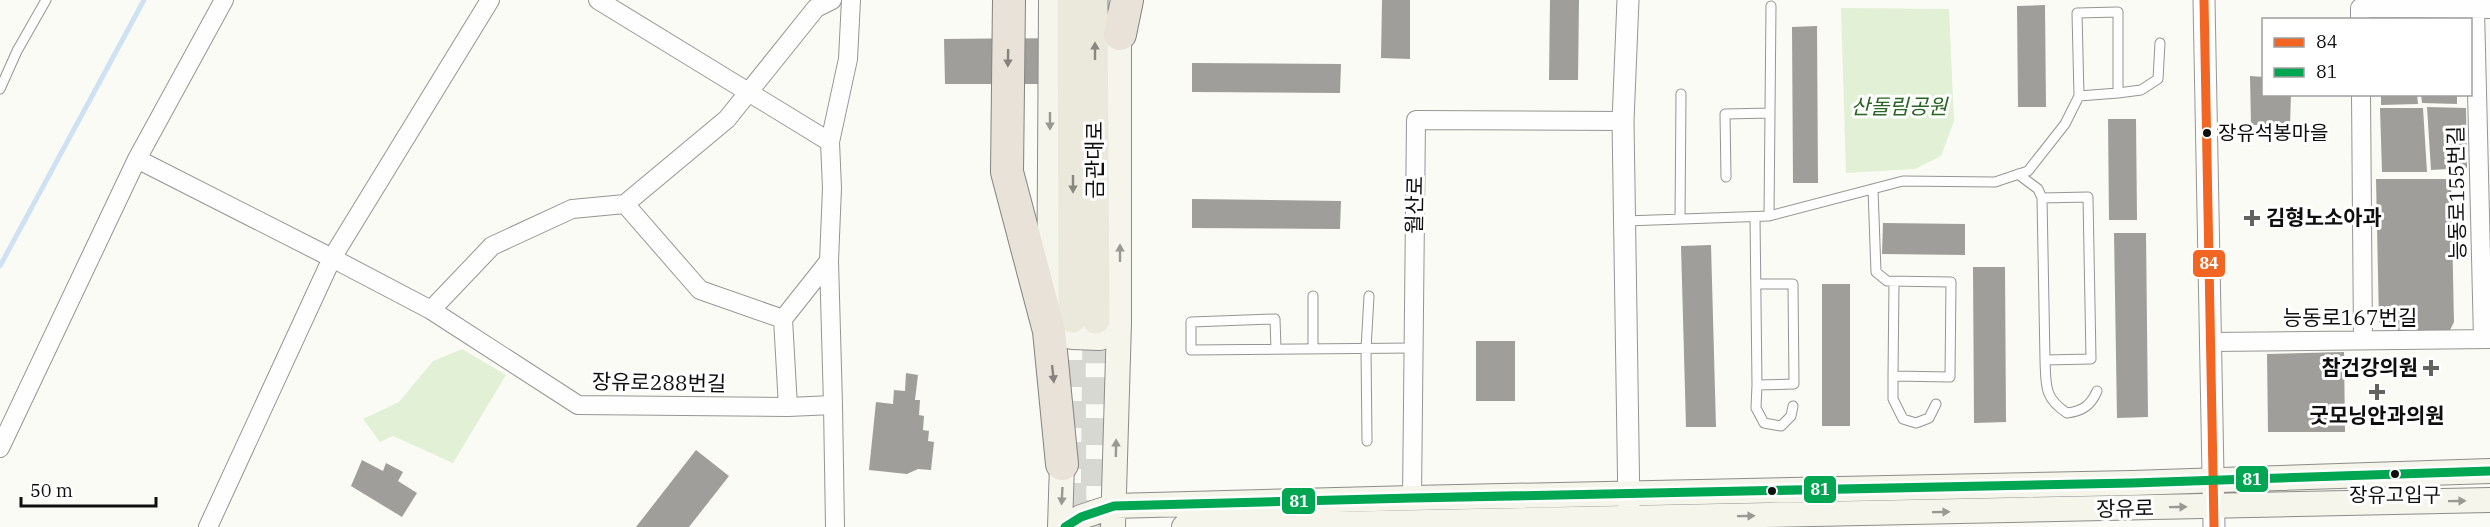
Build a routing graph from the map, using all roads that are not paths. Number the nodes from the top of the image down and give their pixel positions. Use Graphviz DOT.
graph roads {
  1 [pos="46,0"];
  2 [pos="224,0"];
  3 [pos="490,0"];
  4 [pos="598,0"];
  5 [pos="831,0"];
  6 [pos="851,0"];
  7 [pos="1009,0"];
  8 [pos="1052,0"];
  9 [pos="1071,0"];
  10 [pos="1094,0"];
  11 [pos="1118,0"];
  12 [pos="1127,0"];
  13 [pos="1628,0"];
  14 [pos="2204,0"];
  15 [pos="1771,6"];
  16 [pos="2483,9"];
  17 [pos="2360,18"];
  18 [pos="1120,34"];
  19 [pos="2160,43"];
  20 [pos="0,89"];
  21 [pos="750,93"];
  22 [pos="2118,93"];
  23 [pos="1681,94"];
  24 [pos="2079,96"];
  25 [pos="2361,96"];
  26 [pos="1770,112"];
  27 [pos="1623,121"];
  28 [pos="830,142"];
  29 [pos="137,159"];
  30 [pos="2018,174"];
  31 [pos="1726,177"];
  32 [pos="1873,189"];
  33 [pos="2042,198"];
  34 [pos="624,204"];
  35 [pos="1769,216"];
  36 [pos="1755,217"];
  37 [pos="1680,219"];
  38 [pos="1625,221"];
  39 [pos="332,258"];
  40 [pos="829,261"];
  41 [pos="1894,282"];
  42 [pos="1756,284"];
  43 [pos="1313,296"];
  44 [pos="1369,296"];
  45 [pos="431,310"];
  46 [pos="783,319"];
  47 [pos="1084,323"];
  48 [pos="2486,339"];
  49 [pos="2363,340"];
  50 [pos="2210,342"];
  51 [pos="1414,348"];
  52 [pos="1276,349"];
  53 [pos="1313,349"];
  54 [pos="1366,349"];
  55 [pos="2045,360"];
  56 [pos="1893,376"];
  57 [pos="1757,385"];
  58 [pos="2097,391"];
  59 [pos="1936,404"];
  60 [pos="833,405"];
  61 [pos="1793,406"];
  62 [pos="788,407"];
  63 [pos="1367,441"];
  64 [pos="0,448"];
  65 [pos="1062,464"];
  66 [pos="2490,471"];
  67 [pos="2213,481"];
  68 [pos="1629,493"];
  69 [pos="1412,498"];
  70 [pos="2490,500"];
  71 [pos="2214,517"];
  72 [pos="1629,519"];
  73 [pos="1115,522"];
  74 [pos="211,524"];
  75 [pos="1069,524"];
  76 [pos="1198,526"];
  77 [pos="835,527"];
  1 -- 20 [label="lane"];
  2 -- 29 [label="street"];
  3 -- 39 [label="street"];
  4 -- 21 [label="street"];
  5 -- 21 [label="street"];
  6 -- 28 [label="street"];
  7 -- 47 [label="highway, one-way"];
  8 -- 47 [label="main road, one-way"];
  9 -- 47 [label="main road, 금관대로, one-way"];
  47 -- 10 [label="main road, 금관대로, one-way"];
  11 -- 18 [label="main road"];
  12 -- 18 [label="highway"];
  13 -- 27 [label="street"];
  14 -- 50 [label="street"];
  15 -- 26 [label="lane"];
  16 -- 17 [label="street, 능동로155번길"];
  16 -- 48 [label="street, 능동로155번길"];
  47 -- 18 [label="main road, one-way"];
  19 -- 22 [label="lane"];
  21 -- 28 [label="street"];
  21 -- 34 [label="street"];
  22 -- 24 [label="lane"];
  22 -- 24 [label="lane"];
  23 -- 37 [label="lane"];
  24 -- 30 [label="lane"];
  25 -- 49 [label="street"];
  26 -- 31 [label="lane"];
  26 -- 35 [label="lane"];
  27 -- 38 [label="street"];
  27 -- 51 [label="street, 월산로"];
  28 -- 40 [label="street"];
  29 -- 39 [label="street, 장유로288번길"];
  29 -- 64 [label="street"];
  30 -- 32 [label="lane"];
  30 -- 33 [label="lane"];
  32 -- 35 [label="lane"];
  32 -- 41 [label="lane"];
  33 -- 55 [label="lane"];
  33 -- 55 [label="lane"];
  34 -- 45 [label="street"];
  34 -- 46 [label="street"];
  35 -- 36 [label="lane"];
  36 -- 37 [label="lane"];
  36 -- 42 [label="lane"];
  37 -- 38 [label="lane"];
  38 -- 68 [label="street"];
  39 -- 45 [label="street, 장유로288번길"];
  39 -- 74 [label="street"];
  40 -- 46 [label="street"];
  40 -- 60 [label="street"];
  41 -- 56 [label="lane"];
  41 -- 56 [label="lane"];
  42 -- 57 [label="lane"];
  42 -- 57 [label="lane"];
  43 -- 53 [label="lane"];
  44 -- 54 [label="lane"];
  45 -- 62 [label="street, 장유로288번길"];
  46 -- 62 [label="street"];
  47 -- 65 [label="highway, one-way"];
  73 -- 47 [label="main road, one-way"];
  48 -- 49 [label="street, 능동로167번길"];
  49 -- 50 [label="street, 능동로167번길"];
  50 -- 67 [label="street"];
  51 -- 54 [label="lane"];
  51 -- 69 [label="street, 월산로"];
  52 -- 52 [label="lane"];
  52 -- 53 [label="lane"];
  53 -- 54 [label="lane"];
  54 -- 63 [label="lane"];
  55 -- 58 [label="lane"];
  56 -- 59 [label="lane"];
  57 -- 61 [label="lane"];
  60 -- 62 [label="street, 장유로288번길"];
  60 -- 77 [label="street"];
  65 -- 75 [label="main road, one-way"];
  66 -- 67 [label="main road, 장유로"];
  67 -- 68 [label="main road, 장유로"];
  67 -- 71 [label="street"];
  68 -- 69 [label="main road, 장유로"];
  68 -- 72 [label="street"];
  69 -- 73 [label="main road, 장유로"];
  71 -- 70 [label="main road, 장유로, one-way"];
  72 -- 71 [label="main road, 장유로, one-way"];
  72 -- 76 [label="main road, 장유로"];
  73 -- 75 [label="main road, 장유로"];
}
